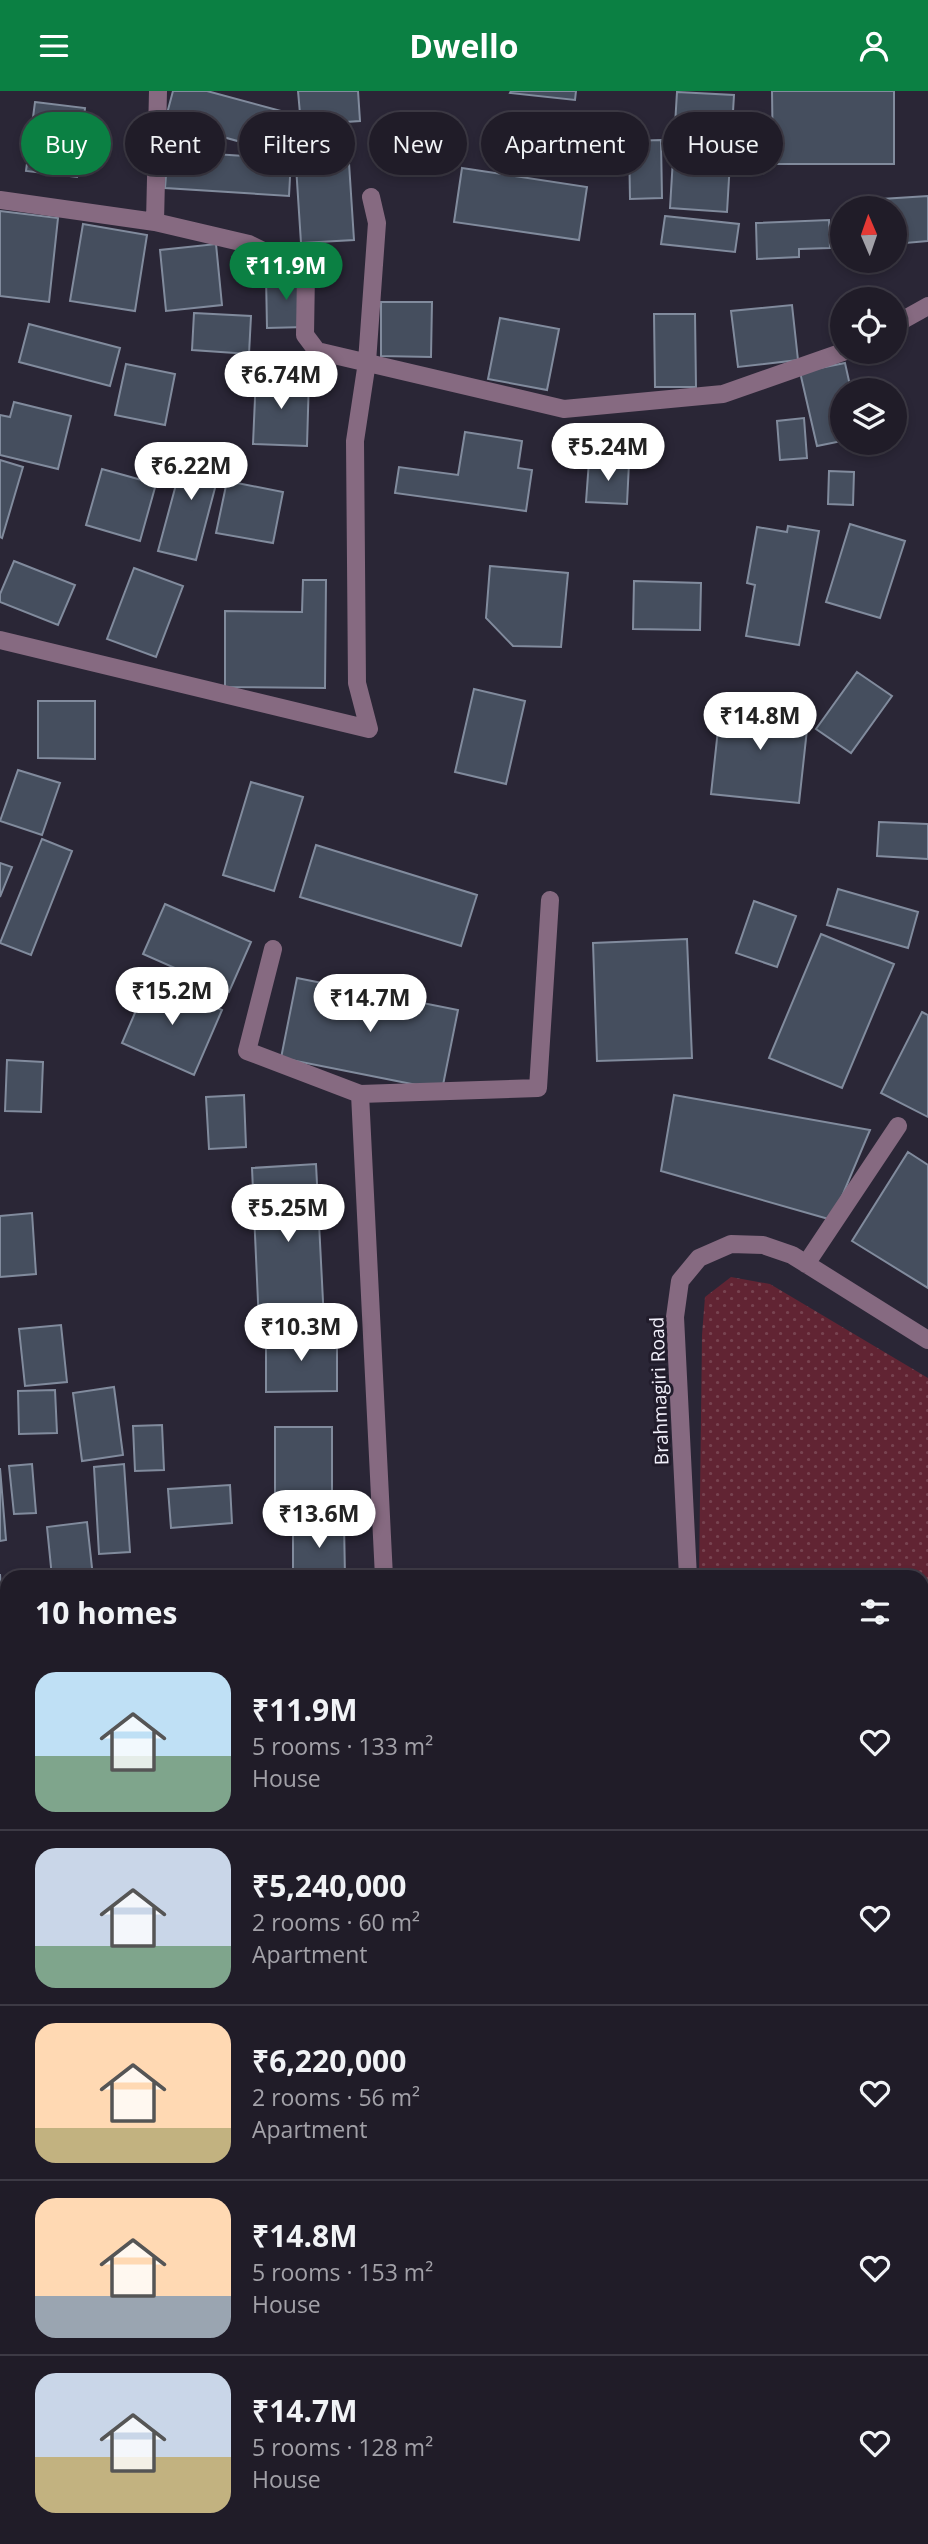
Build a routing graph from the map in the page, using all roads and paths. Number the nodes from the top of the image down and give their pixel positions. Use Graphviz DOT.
graph roads {
  1 [pos="158,91"];
  2 [pos="371,197"];
  3 [pos="0,200"];
  4 [pos="155,222"];
  5 [pos="928,306"];
  6 [pos="907,318"];
  7 [pos="830,357"];
  8 [pos="367,362"];
  9 [pos="0,640"];
  10 [pos="550,900"];
  11 [pos="273,949"];
  12 [pos="360,1094"];
  13 [pos="898,1126"];
  14 [pos="806,1264"];
  15 [pos="928,1340"];
  16 [pos="384,1570"];
  17 [pos="688,1570"];
  1 -- 4 [label="street"];
  2 -- 8 [label="street"];
  3 -- 4 [label="street"];
  4 -- 8 [label="street"];
  5 -- 6 [label="street"];
  7 -- 8 [label="street"];
  8 -- 9 [label="street"];
  10 -- 12 [label="street"];
  11 -- 12 [label="street"];
  12 -- 16 [label="street"];
  13 -- 14 [label="street"];
  14 -- 15 [label="street, Brahmagiri Road"];
  14 -- 17 [label="street, Brahmagiri Road"];
}
